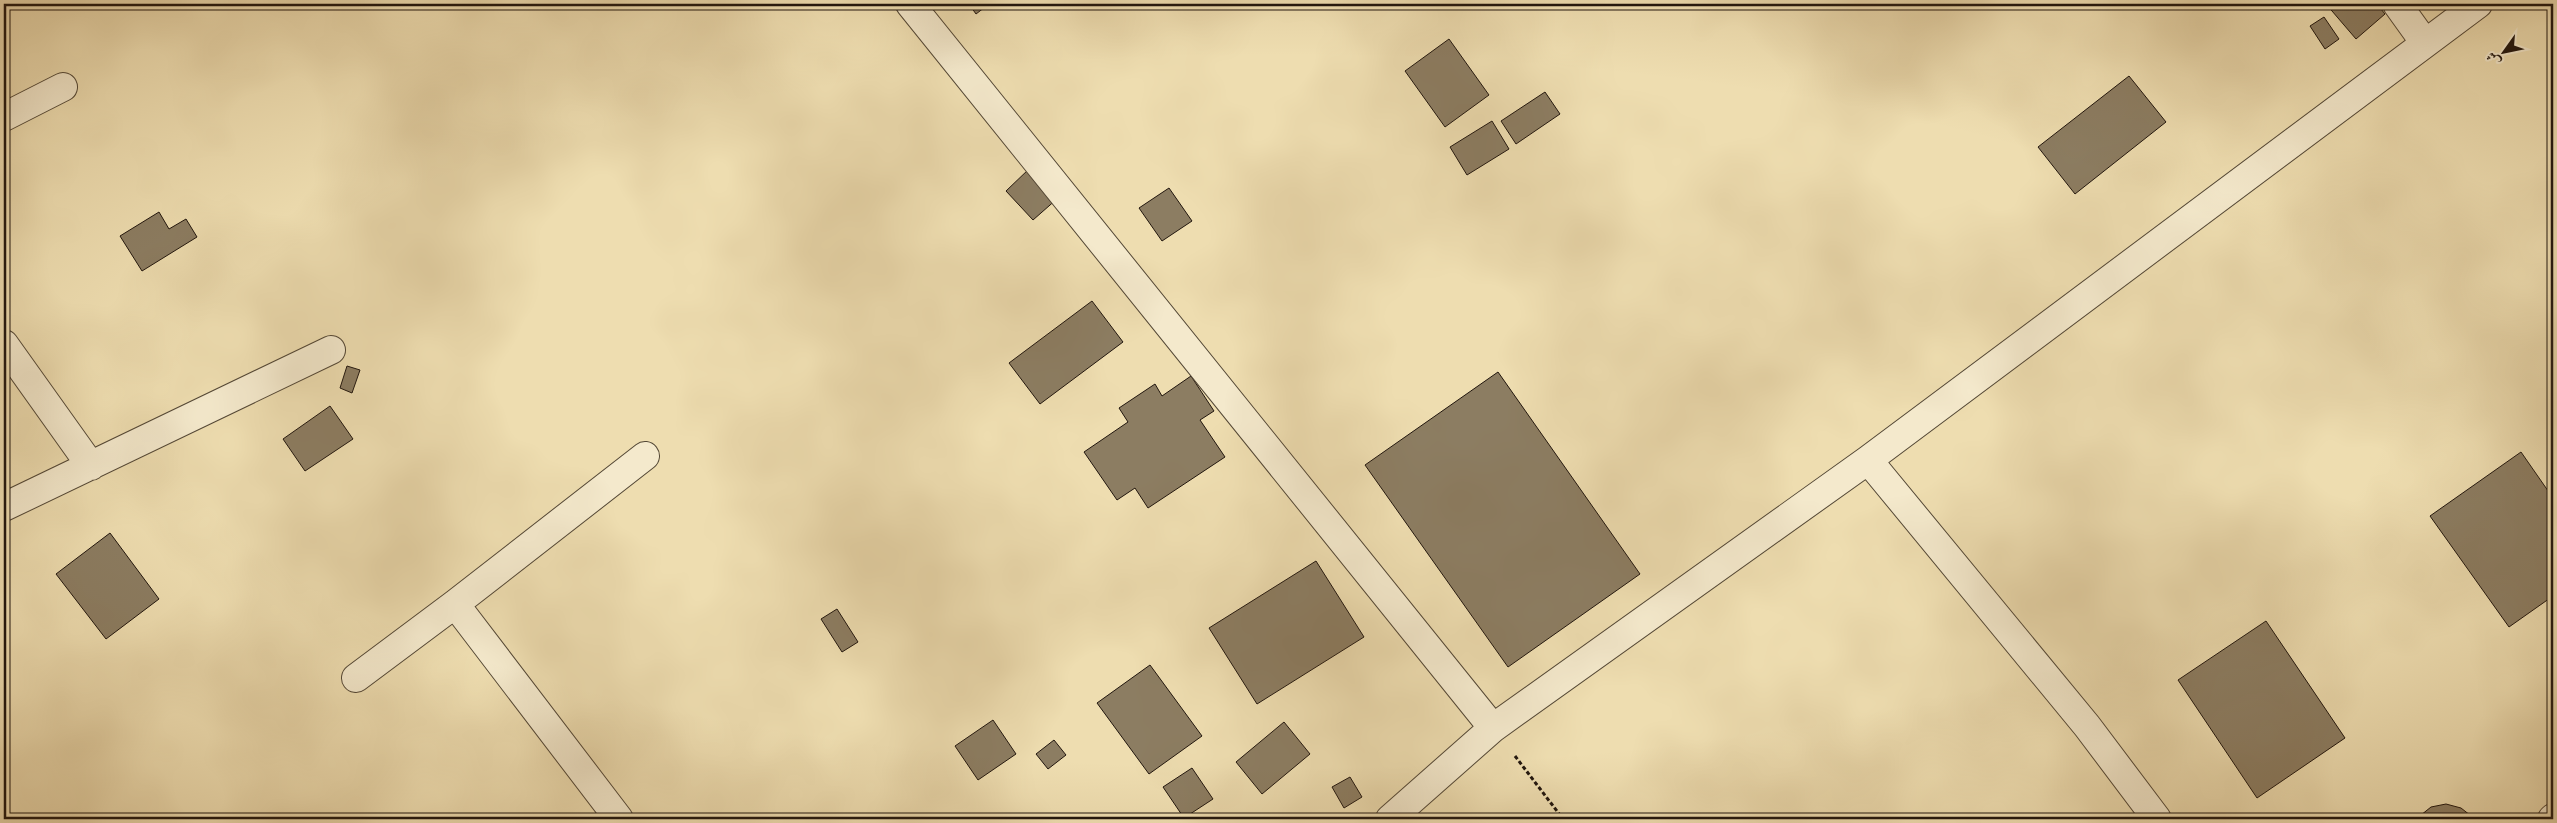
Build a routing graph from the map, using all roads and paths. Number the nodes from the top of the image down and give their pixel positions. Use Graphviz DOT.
graph roads {
  1 [pos="910,4"];
  2 [pos="2397,4"];
  3 [pos="2478,4"];
  4 [pos="2425,43"];
  5 [pos="62,87"];
  6 [pos="4,117"];
  7 [pos="4,344"];
  8 [pos="331,350"];
  9 [pos="645,456"];
  10 [pos="1868,460"];
  11 [pos="91,466"];
  12 [pos="4,507"];
  13 [pos="455,604"];
  14 [pos="356,678"];
  15 [pos="1493,728"];
  16 [pos="619,819"];
  17 [pos="1390,819"];
  18 [pos="1563,819"];
  19 [pos="2157,819"];
  1 -- 15 [label="street"];
  2 -- 4 [label="street"];
  3 -- 4 [label="street"];
  4 -- 10 [label="street"];
  5 -- 6 [label="street"];
  7 -- 11 [label="street"];
  8 -- 11 [label="street"];
  9 -- 13 [label="street"];
  10 -- 15 [label="street"];
  10 -- 19 [label="street"];
  11 -- 12 [label="street"];
  13 -- 14 [label="street"];
  13 -- 16 [label="street"];
  15 -- 17 [label="street"];
  15 -- 18 [label="path"];
}
